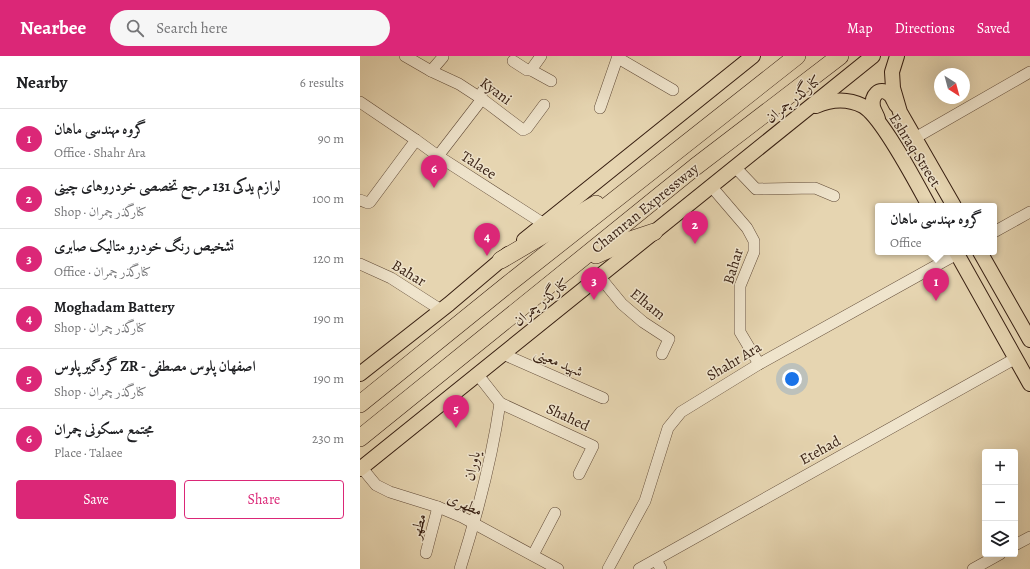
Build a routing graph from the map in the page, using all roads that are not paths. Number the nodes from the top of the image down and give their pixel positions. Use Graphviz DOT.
graph roads {
  1 [pos="405,56"];
  2 [pos="541,56"];
  3 [pos="840,56"];
  4 [pos="873,56"];
  5 [pos="897,56"];
  6 [pos="443,57"];
  7 [pos="618,57"];
  8 [pos="748,57"];
  9 [pos="792,59"];
  10 [pos="513,61"];
  11 [pos="531,70"];
  12 [pos="431,71"];
  13 [pos="1030,72"];
  14 [pos="551,81"];
  15 [pos="487,85"];
  16 [pos="673,90"];
  17 [pos="481,98"];
  18 [pos="360,102"];
  19 [pos="544,105"];
  20 [pos="600,108"];
  21 [pos="804,111"];
  22 [pos="900,112"];
  23 [pos="880,122"];
  24 [pos="915,138"];
  25 [pos="416,140"];
  26 [pos="438,156"];
  27 [pos="735,167"];
  28 [pos="654,169"];
  29 [pos="711,186"];
  30 [pos="834,196"];
  31 [pos="360,200"];
  32 [pos="927,203"];
  33 [pos="952,203"];
  34 [pos="1030,212"];
  35 [pos="544,224"];
  36 [pos="997,230"];
  37 [pos="654,232"];
  38 [pos="952,255"];
  39 [pos="957,255"];
  40 [pos="982,255"];
  41 [pos="501,260"];
  42 [pos="360,264"];
  43 [pos="576,264"];
  44 [pos="600,276"];
  45 [pos="440,310"];
  46 [pos="1030,340"];
  47 [pos="503,354"];
  48 [pos="662,354"];
  49 [pos="1016,358"];
  50 [pos="759,364"];
  51 [pos="360,374"];
  52 [pos="478,375"];
  53 [pos="1030,384"];
  54 [pos="603,398"];
  55 [pos="500,403"];
  56 [pos="360,404"];
  57 [pos="360,438"];
  58 [pos="361,468"];
  59 [pos="579,474"];
  60 [pos="438,507"];
  61 [pos="555,513"];
  62 [pos="474,523"];
  63 [pos="1030,537"];
  64 [pos="1018,543"];
  65 [pos="426,553"];
  66 [pos="533,555"];
  67 [pos="995,557"];
  68 [pos="659,564"];
  69 [pos="460,569"];
  70 [pos="558,569"];
  71 [pos="608,569"];
  72 [pos="639,569"];
  73 [pos="973,569"];
  1 -- 12 [label="street, Kyani"];
  2 -- 11 [label="street"];
  3 -- 43 [label="highway, Chamran Expressway"];
  4 -- 21 [label="main road, کنارگذر چمران"];
  5 -- 22 [label="main road, Eshraq Street"];
  6 -- 12 [label="street"];
  7 -- 16 [label="street"];
  7 -- 20 [label="street"];
  8 -- 35 [label="main road"];
  9 -- 28 [label="highway, Chamran Expressway"];
  10 -- 11 [label="street"];
  11 -- 14 [label="street"];
  12 -- 17 [label="street, Kyani"];
  13 -- 24 [label="street"];
  15 -- 17 [label="street"];
  17 -- 19 [label="street, Kyani"];
  17 -- 26 [label="street"];
  18 -- 25 [label="street, Talaee"];
  21 -- 23 [label="main road, Eshraq Street"];
  21 -- 27 [label="main road, کنارگذر چمران"];
  22 -- 23 [label="main road"];
  22 -- 24 [label="main road, Eshraq Street"];
  23 -- 32 [label="main road, Eshraq Street"];
  24 -- 33 [label="main road, Eshraq Street"];
  25 -- 26 [label="street, Talaee"];
  25 -- 31 [label="street"];
  26 -- 35 [label="street, Talaee"];
  27 -- 29 [label="main road, کنارگذر چمران"];
  27 -- 30 [label="street"];
  28 -- 41 [label="highway"];
  28 -- 56 [label="highway, Chamran Expressway"];
  29 -- 37 [label="main road, کنارگذر چمران"];
  29 -- 50 [label="street, Bahar"];
  34 -- 36 [label="street"];
  35 -- 41 [label="main road"];
  37 -- 43 [label="highway"];
  37 -- 44 [label="main road, کنارگذر چمران"];
  38 -- 50 [label="street, Shahr Ara"];
  39 -- 49 [label="main road"];
  40 -- 46 [label="main road"];
  41 -- 45 [label="main road"];
  42 -- 45 [label="street, Bahar"];
  43 -- 57 [label="highway, Chamran Expressway"];
  44 -- 47 [label="main road, کنارگذر چمران"];
  44 -- 48 [label="street, Elham"];
  45 -- 51 [label="main road"];
  47 -- 52 [label="main road, کنارگذر چمران"];
  47 -- 54 [label="street, شهید معینی"];
  49 -- 53 [label="main road"];
  49 -- 68 [label="street, Etehad"];
  50 -- 71 [label="street, Shahr Ara"];
  52 -- 55 [label="street"];
  52 -- 58 [label="main road, کنارگذر چمران"];
  55 -- 59 [label="street, Shahed"];
  55 -- 62 [label="street, یاوران"];
  58 -- 60 [label="street, مطهری"];
  60 -- 62 [label="street, مطهری"];
  60 -- 65 [label="street, مطهر"];
  61 -- 66 [label="street"];
  62 -- 66 [label="street, مطهری"];
  62 -- 69 [label="street, یاوران"];
  63 -- 64 [label="street"];
  66 -- 70 [label="street, مطهری"];
  67 -- 73 [label="street"];
  68 -- 72 [label="street, Etehad"];
}
